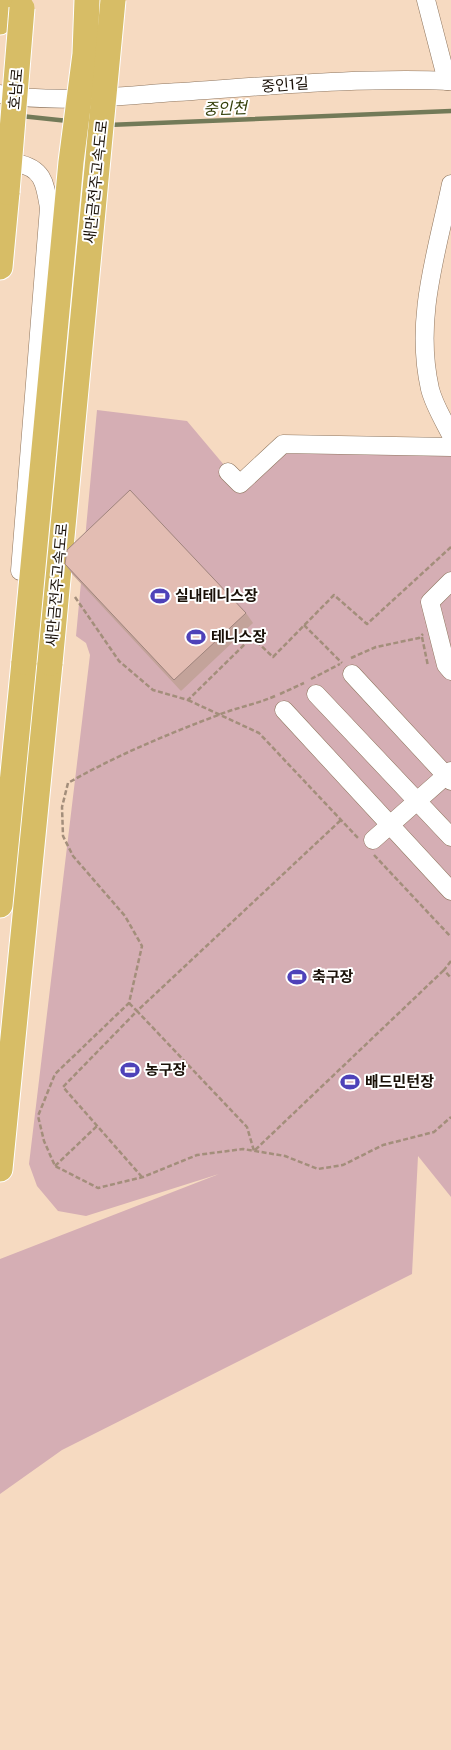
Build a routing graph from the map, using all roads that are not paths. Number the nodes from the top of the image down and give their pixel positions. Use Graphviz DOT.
graph roads {
  1 [pos="87,0"];
  2 [pos="113,0"];
  3 [pos="426,0"];
  4 [pos="10,7"];
  5 [pos="449,81"];
  6 [pos="0,94"];
  7 [pos="16,163"];
  8 [pos="451,184"];
  9 [pos="0,267"];
  10 [pos="451,435"];
  11 [pos="451,447"];
  12 [pos="228,472"];
  13 [pos="20,578"];
  14 [pos="451,581"];
  15 [pos="451,671"];
  16 [pos="352,674"];
  17 [pos="316,694"];
  18 [pos="284,710"];
  19 [pos="449,775"];
  20 [pos="417,801"];
  21 [pos="390,825"];
  22 [pos="451,837"];
  23 [pos="369,845"];
  24 [pos="451,891"];
  25 [pos="0,905"];
  26 [pos="0,1169"];
  1 -- 25 [label="highway, 새만금전주고속도로, bridge"];
  2 -- 26 [label="highway, 새만금전주고속도로, bridge"];
  3 -- 5 [label="street"];
  4 -- 9 [label="highway, 호남로, bridge"];
  5 -- 6 [label="street, 중인1길"];
  7 -- 13 [label="street"];
  8 -- 10 [label="street"];
  11 -- 12 [label="street"];
  14 -- 15 [label="street"];
  16 -- 19 [label="street"];
  17 -- 20 [label="street"];
  18 -- 21 [label="street"];
  19 -- 20 [label="street"];
  20 -- 21 [label="street"];
  20 -- 22 [label="street"];
  21 -- 23 [label="street"];
  21 -- 24 [label="street"];
}
